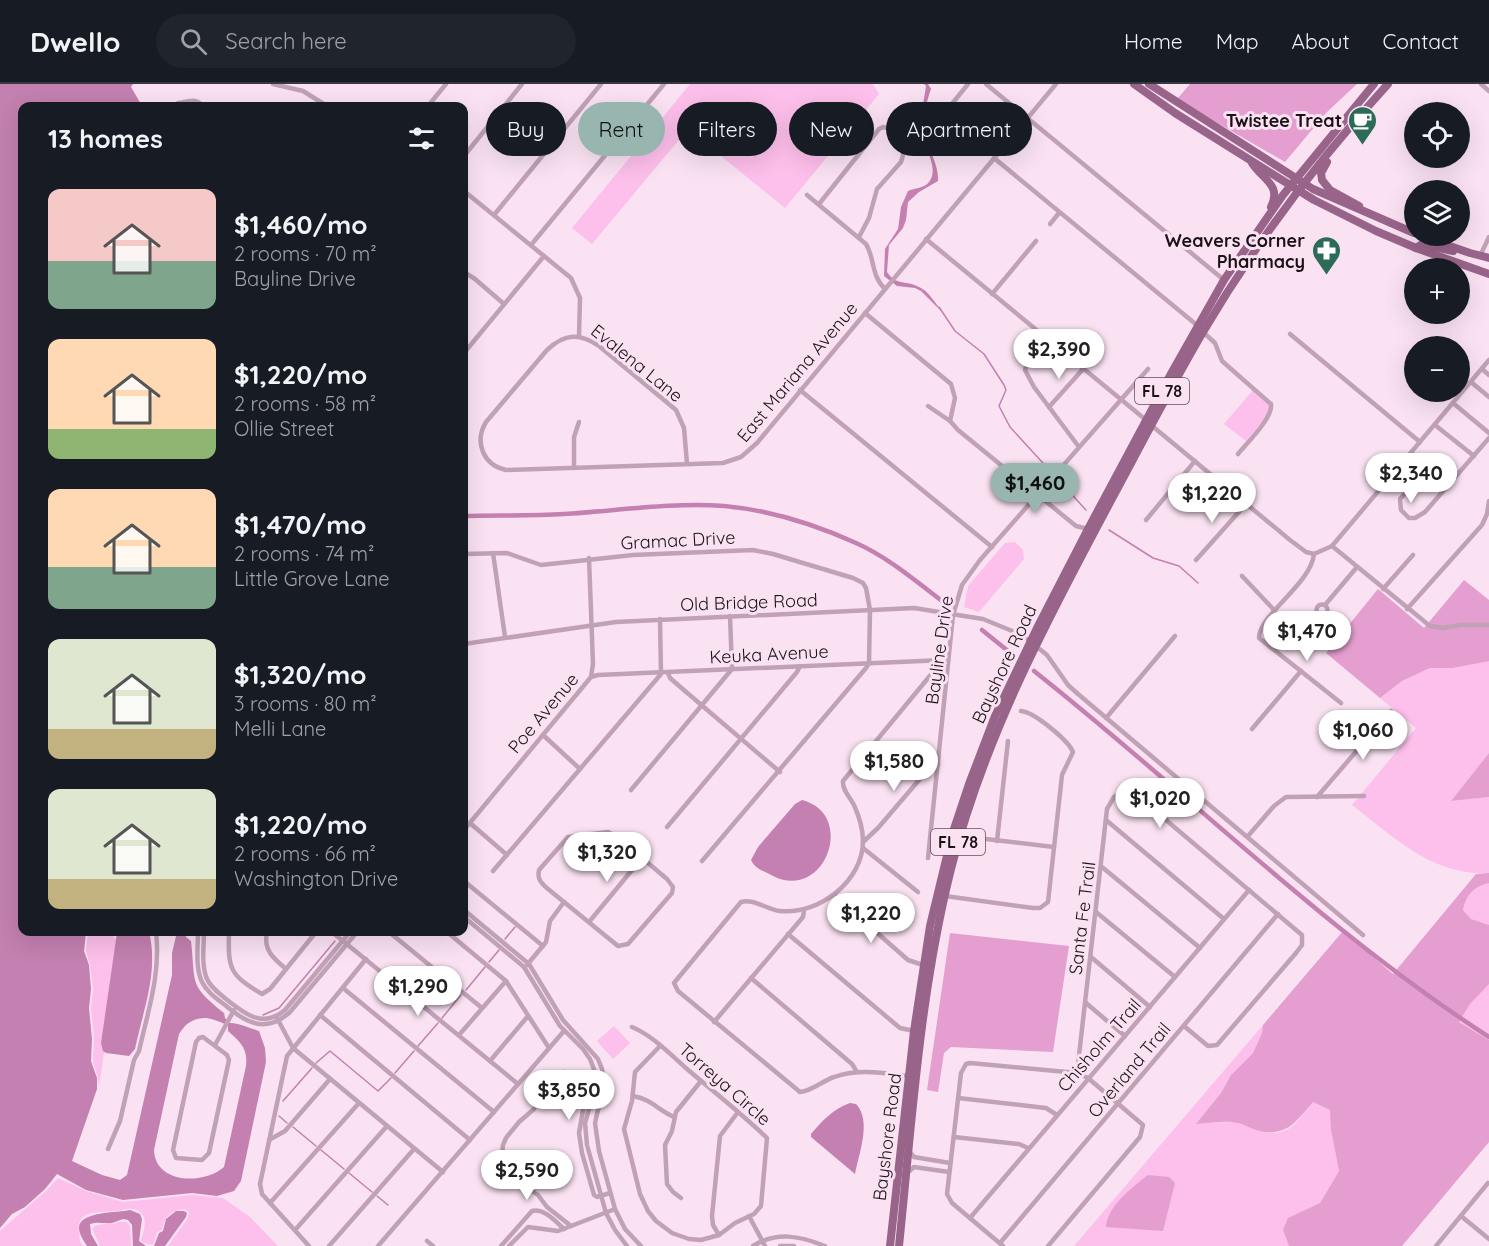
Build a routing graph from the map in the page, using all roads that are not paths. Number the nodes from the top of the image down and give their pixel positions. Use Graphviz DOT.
graph roads {
  1 [pos="273,84"];
  2 [pos="446,84"];
  3 [pos="522,84"];
  4 [pos="601,84"];
  5 [pos="664,84"];
  6 [pos="968,84"];
  7 [pos="986,84"];
  8 [pos="1056,84"];
  9 [pos="1134,84"];
  10 [pos="1374,84"];
  11 [pos="1388,84"];
  12 [pos="1481,84"];
  13 [pos="1151,85"];
  14 [pos="1489,91"];
  15 [pos="184,102"];
  16 [pos="198,102"];
  17 [pos="321,102"];
  18 [pos="431,102"];
  19 [pos="953,102"];
  20 [pos="1008,102"];
  21 [pos="1032,112"];
  22 [pos="1032,122"];
  23 [pos="1345,134"];
  24 [pos="468,151"];
  25 [pos="996,156"];
  26 [pos="994,159"];
  27 [pos="1249,159"];
  28 [pos="1294,182"];
  29 [pos="1302,188"];
  30 [pos="468,193"];
  31 [pos="807,195"];
  32 [pos="819,204"];
  33 [pos="1059,213"];
  34 [pos="494,215"];
  35 [pos="1390,223"];
  36 [pos="1050,224"];
  37 [pos="1404,229"];
  38 [pos="1259,230"];
  39 [pos="859,237"];
  40 [pos="1489,237"];
  41 [pos="927,239"];
  42 [pos="1036,241"];
  43 [pos="531,245"];
  44 [pos="1448,246"];
  45 [pos="1416,248"];
  46 [pos="1470,254"];
  47 [pos="544,256"];
  48 [pos="1480,256"];
  49 [pos="1489,258"];
  50 [pos="1489,274"];
  51 [pos="468,275"];
  52 [pos="1224,280"];
  53 [pos="885,289"];
  54 [pos="992,294"];
  55 [pos="504,304"];
  56 [pos="865,313"];
  57 [pos="1200,329"];
  58 [pos="1290,334"];
  59 [pos="579,336"];
  60 [pos="1047,338"];
  61 [pos="468,347"];
  62 [pos="1489,360"];
  63 [pos="1084,369"];
  64 [pos="1148,369"];
  65 [pos="1482,369"];
  66 [pos="1489,375"];
  67 [pos="1471,382"];
  68 [pos="800,390"];
  69 [pos="1489,397"];
  70 [pos="1122,400"];
  71 [pos="1453,403"];
  72 [pos="928,406"];
  73 [pos="1049,407"];
  74 [pos="950,421"];
  75 [pos="579,422"];
  76 [pos="1149,422"];
  77 [pos="1435,425"];
  78 [pos="1489,433"];
  79 [pos="1489,438"];
  80 [pos="1420,442"];
  81 [pos="1079,447"];
  82 [pos="1238,454"];
  83 [pos="1474,456"];
  84 [pos="1195,461"];
  85 [pos="1404,461"];
  86 [pos="687,464"];
  87 [pos="574,468"];
  88 [pos="1421,475"];
  89 [pos="1453,480"];
  90 [pos="1037,495"];
  91 [pos="1489,501"];
  92 [pos="1246,504"];
  93 [pos="1146,520"];
  94 [pos="1088,529"];
  95 [pos="1332,546"];
  96 [pos="992,547"];
  97 [pos="493,553"];
  98 [pos="468,554"];
  99 [pos="1314,554"];
  100 [pos="1413,555"];
  101 [pos="588,558"];
  102 [pos="1196,560"];
  103 [pos="1357,567"];
  104 [pos="1242,576"];
  105 [pos="1383,589"];
  106 [pos="1325,605"];
  107 [pos="1407,609"];
  108 [pos="870,610"];
  109 [pos="1275,611"];
  110 [pos="953,615"];
  111 [pos="730,616"];
  112 [pos="660,619"];
  113 [pos="591,625"];
  114 [pos="1489,626"];
  115 [pos="1175,636"];
  116 [pos="505,637"];
  117 [pos="468,643"];
  118 [pos="1033,644"];
  119 [pos="946,660"];
  120 [pos="869,663"];
  121 [pos="800,666"];
  122 [pos="732,669"];
  123 [pos="1301,671"];
  124 [pos="668,673"];
  125 [pos="661,674"];
  126 [pos="591,678"];
  127 [pos="1341,703"];
  128 [pos="702,705"];
  129 [pos="1021,711"];
  130 [pos="1391,711"];
  131 [pos="1106,718"];
  132 [pos="1252,729"];
  133 [pos="543,735"];
  134 [pos="741,738"];
  135 [pos="1008,741"];
  136 [pos="938,764"];
  137 [pos="580,769"];
  138 [pos="780,772"];
  139 [pos="631,790"];
  140 [pos="1317,796"];
  141 [pos="1364,796"];
  142 [pos="1106,820"];
  143 [pos="470,823"];
  144 [pos="468,825"];
  145 [pos="667,827"];
  146 [pos="960,836"];
  147 [pos="1248,836"];
  148 [pos="997,841"];
  149 [pos="863,845"];
  150 [pos="1054,847"];
  151 [pos="507,855"];
  152 [pos="642,858"];
  153 [pos="928,858"];
  154 [pos="702,861"];
  155 [pos="1102,867"];
  156 [pos="493,871"];
  157 [pos="468,884"];
  158 [pos="939,886"];
  159 [pos="1249,890"];
  160 [pos="918,892"];
  161 [pos="834,895"];
  162 [pos="945,896"];
  163 [pos="564,902"];
  164 [pos="804,910"];
  165 [pos="1096,912"];
  166 [pos="468,914"];
  167 [pos="1278,914"];
  168 [pos="1224,919"];
  169 [pos="468,920"];
  170 [pos="589,922"];
  171 [pos="788,934"];
  172 [pos="1363,935"];
  173 [pos="156,936"];
  174 [pos="196,936"];
  175 [pos="204,936"];
  176 [pos="228,936"];
  177 [pos="267,936"];
  178 [pos="313,936"];
  179 [pos="337,936"];
  180 [pos="348,936"];
  181 [pos="352,936"];
  182 [pos="394,936"];
  183 [pos="452,936"];
  184 [pos="344,942"];
  185 [pos="543,946"];
  186 [pos="1200,948"];
  187 [pos="1091,957"];
  188 [pos="366,959"];
  189 [pos="526,966"];
  190 [pos="923,967"];
  191 [pos="286,969"];
  192 [pos="1175,977"];
  193 [pos="751,978"];
  194 [pos="929,980"];
  195 [pos="506,981"];
  196 [pos="343,988"];
  197 [pos="1086,1003"];
  198 [pos="1149,1007"];
  199 [pos="482,1008"];
  200 [pos="235,1010"];
  201 [pos="320,1016"];
  202 [pos="528,1016"];
  203 [pos="277,1019"];
  204 [pos="714,1022"];
  205 [pos="1184,1026"];
  206 [pos="632,1027"];
  207 [pos="566,1029"];
  208 [pos="914,1031"];
  209 [pos="459,1035"];
  210 [pos="1125,1036"];
  211 [pos="216,1045"];
  212 [pos="660,1046"];
  213 [pos="293,1048"];
  214 [pos="549,1048"];
  215 [pos="490,1061"];
  216 [pos="857,1072"];
  217 [pos="1076,1073"];
  218 [pos="909,1076"];
  219 [pos="1088,1078"];
  220 [pos="330,1079"];
  221 [pos="701,1081"];
  222 [pos="518,1084"];
  223 [pos="633,1096"];
  224 [pos="958,1098"];
  225 [pos="359,1103"];
  226 [pos="1118,1104"];
  227 [pos="494,1112"];
  228 [pos="738,1112"];
  229 [pos="1057,1115"];
  230 [pos="674,1117"];
  231 [pos="387,1126"];
  232 [pos="954,1137"];
  233 [pos="470,1140"];
  234 [pos="269,1141"];
  235 [pos="1028,1148"];
  236 [pos="108,1149"];
  237 [pos="414,1149"];
  238 [pos="909,1151"];
  239 [pos="950,1163"];
  240 [pos="443,1172"];
  241 [pos="949,1172"];
  242 [pos="907,1173"];
  243 [pos="1488,1183"];
  244 [pos="610,1193"];
  245 [pos="600,1196"];
  246 [pos="681,1198"];
  247 [pos="270,1203"];
  248 [pos="615,1209"];
  249 [pos="606,1213"];
  250 [pos="750,1216"];
  251 [pos="1461,1216"];
  252 [pos="970,1218"];
  253 [pos="570,1226"];
  254 [pos="564,1229"];
  255 [pos="295,1230"];
  256 [pos="719,1235"];
  257 [pos="788,1236"];
  258 [pos="1489,1239"];
  259 [pos="427,1241"];
  260 [pos="639,1244"];
  261 [pos="764,1244"];
  262 [pos="786,1245"];
  263 [pos="1002,1245"];
  264 [pos="309,1246"];
  265 [pos="329,1246"];
  266 [pos="378,1246"];
  267 [pos="433,1246"];
  268 [pos="501,1246"];
  269 [pos="509,1246"];
  270 [pos="629,1246"];
  271 [pos="753,1246"];
  272 [pos="780,1246"];
  273 [pos="794,1246"];
  274 [pos="825,1246"];
  275 [pos="890,1246"];
  276 [pos="899,1246"];
  277 [pos="1048,1246"];
  278 [pos="1436,1246"];
  1 -- 17 [label="street"];
  2 -- 18 [label="street"];
  3 -- 24 [label="street"];
  4 -- 34 [label="street"];
  5 -- 43 [label="street"];
  6 -- 19 [label="street"];
  7 -- 20 [label="street"];
  8 -- 21 [label="street, East Mariana Avenue"];
  9 -- 27 [label="main road"];
  10 -- 28 [label="main road, FL 78"];
  11 -- 23 [label="main road, FL 78"];
  12 -- 14 [label="street"];
  13 -- 28 [label="main road"];
  15 -- 16 [label="street"];
  22 -- 52 [label="street"];
  23 -- 29 [label="main road, FL 78"];
  23 -- 35 [label="main road"];
  25 -- 26 [label="street, East Mariana Avenue"];
  26 -- 33 [label="street"];
  26 -- 41 [label="street, East Mariana Avenue"];
  27 -- 28 [label="main road"];
  27 -- 38 [label="main road"];
  28 -- 29 [label="main road"];
  28 -- 38 [label="main road, Bayshore Road / FL 78"];
  29 -- 35 [label="main road"];
  29 -- 45 [label="main road"];
  29 -- 57 [label="main road, Bayshore Road / FL 78"];
  30 -- 34 [label="street, Evalena Lane"];
  31 -- 32 [label="street"];
  32 -- 39 [label="street"];
  32 -- 39 [label="street"];
  33 -- 36 [label="street"];
  33 -- 57 [label="street"];
  34 -- 43 [label="street, Evalena Lane"];
  35 -- 37 [label="main road"];
  38 -- 52 [label="main road, Bayshore Road / FL 78"];
  39 -- 53 [label="street"];
  40 -- 48 [label="street"];
  41 -- 53 [label="street, East Mariana Avenue"];
  41 -- 54 [label="street"];
  42 -- 54 [label="street"];
  43 -- 47 [label="street, Evalena Lane"];
  44 -- 46 [label="main road"];
  45 -- 46 [label="main road"];
  45 -- 50 [label="main road"];
  46 -- 48 [label="main road"];
  47 -- 55 [label="street"];
  47 -- 59 [label="street, Evalena Lane"];
  48 -- 49 [label="main road"];
  51 -- 55 [label="street"];
  52 -- 57 [label="main road, Bayshore Road / FL 78"];
  53 -- 56 [label="street, East Mariana Avenue"];
  54 -- 60 [label="street"];
  55 -- 61 [label="street"];
  56 -- 68 [label="street, East Mariana Avenue"];
  56 -- 74 [label="street"];
  57 -- 76 [label="main road, Bayshore Road / FL 78"];
  57 -- 76 [label="main road, Bayshore Road / FL 78"];
  57 -- 82 [label="street"];
  58 -- 80 [label="street"];
  59 -- 86 [label="street, Evalena Lane"];
  59 -- 87 [label="street, East Mariana Avenue"];
  60 -- 63 [label="street"];
  60 -- 73 [label="street"];
  62 -- 65 [label="street"];
  63 -- 70 [label="street"];
  63 -- 73 [label="street"];
  64 -- 70 [label="street, Bayline Drive"];
  65 -- 66 [label="street"];
  65 -- 67 [label="street"];
  67 -- 69 [label="street"];
  67 -- 71 [label="street"];
  68 -- 86 [label="street, East Mariana Avenue"];
  68 -- 96 [label="street"];
  70 -- 76 [label="street"];
  70 -- 81 [label="street, Bayline Drive"];
  71 -- 77 [label="street"];
  71 -- 78 [label="street"];
  72 -- 74 [label="street"];
  73 -- 81 [label="street"];
  74 -- 90 [label="street"];
  75 -- 87 [label="street"];
  76 -- 84 [label="street"];
  76 -- 94 [label="main road, Bayshore Road / FL 78"];
  76 -- 118 [label="main road, Bayshore Road / FL 78"];
  77 -- 80 [label="street"];
  77 -- 83 [label="street"];
  79 -- 83 [label="street"];
  80 -- 85 [label="street"];
  81 -- 90 [label="street, Bayline Drive"];
  83 -- 89 [label="street"];
  84 -- 92 [label="street"];
  84 -- 93 [label="street"];
  85 -- 88 [label="street"];
  85 -- 95 [label="street"];
  86 -- 87 [label="street, East Mariana Avenue"];
  88 -- 89 [label="street"];
  88 -- 89 [label="street"];
  90 -- 94 [label="street"];
  90 -- 96 [label="street, Bayline Drive"];
  91 -- 107 [label="street"];
  92 -- 99 [label="street"];
  92 -- 102 [label="street"];
  94 -- 118 [label="main road, Bayshore Road / FL 78"];
  95 -- 99 [label="street"];
  95 -- 103 [label="street"];
  96 -- 110 [label="street, Bayline Drive"];
  97 -- 98 [label="street, Gramac Drive"];
  97 -- 101 [label="street, Gramac Drive"];
  97 -- 116 [label="street"];
  99 -- 109 [label="street"];
  100 -- 105 [label="street"];
  101 -- 108 [label="street, Gramac Drive"];
  101 -- 113 [label="street, Poe Avenue"];
  103 -- 105 [label="street"];
  103 -- 106 [label="street"];
  104 -- 109 [label="street"];
  105 -- 107 [label="street"];
  107 -- 114 [label="street"];
  108 -- 110 [label="street, Old Bridge Road"];
  108 -- 111 [label="street, Old Bridge Road"];
  108 -- 120 [label="street"];
  109 -- 123 [label="street"];
  110 -- 118 [label="street, Old Bridge Road"];
  110 -- 119 [label="street, Bayline Drive"];
  111 -- 112 [label="street, Old Bridge Road"];
  111 -- 122 [label="street"];
  112 -- 113 [label="street, Old Bridge Road"];
  112 -- 125 [label="street"];
  113 -- 116 [label="street, Old Bridge Road"];
  113 -- 126 [label="street, Poe Avenue"];
  115 -- 131 [label="street"];
  116 -- 117 [label="street, Old Bridge Road"];
  118 -- 131 [label="street, Old Bridge Road"];
  118 -- 146 [label="main road, Bayshore Road / FL 78"];
  118 -- 158 [label="main road, Bayshore Road / FL 78"];
  119 -- 120 [label="street, Keuka Avenue"];
  119 -- 136 [label="street, Bayline Drive"];
  119 -- 149 [label="street"];
  120 -- 121 [label="street, Keuka Avenue"];
  120 -- 138 [label="street"];
  121 -- 122 [label="street, Keuka Avenue"];
  121 -- 134 [label="street"];
  122 -- 124 [label="street, Keuka Avenue"];
  122 -- 128 [label="street"];
  123 -- 127 [label="street"];
  123 -- 132 [label="street"];
  124 -- 125 [label="street, Keuka Avenue"];
  124 -- 128 [label="street"];
  125 -- 126 [label="street, Keuka Avenue"];
  125 -- 137 [label="street"];
  126 -- 133 [label="street, Poe Avenue"];
  128 -- 134 [label="street"];
  128 -- 139 [label="street"];
  129 -- 150 [label="street"];
  130 -- 140 [label="street"];
  131 -- 147 [label="street, Old Bridge Road"];
  133 -- 137 [label="street"];
  133 -- 143 [label="street, Poe Avenue"];
  134 -- 138 [label="street"];
  134 -- 145 [label="street"];
  135 -- 148 [label="street"];
  136 -- 149 [label="street"];
  136 -- 153 [label="street, Bayline Drive"];
  137 -- 151 [label="street"];
  138 -- 154 [label="street"];
  140 -- 141 [label="street"];
  140 -- 147 [label="street"];
  142 -- 155 [label="street, Santa Fe Trail"];
  142 -- 159 [label="street, Santa Fe Trail"];
  142 -- 168 [label="street"];
  143 -- 144 [label="street, Poe Avenue"];
  143 -- 151 [label="street"];
  146 -- 148 [label="street"];
  146 -- 162 [label="main road, Bayshore Road / FL 78"];
  147 -- 172 [label="street, Old Bridge Road"];
  148 -- 150 [label="street"];
  149 -- 160 [label="street"];
  149 -- 161 [label="street"];
  150 -- 162 [label="street"];
  151 -- 156 [label="street"];
  152 -- 163 [label="street"];
  152 -- 170 [label="street"];
  152 -- 170 [label="street"];
  155 -- 165 [label="street, Santa Fe Trail"];
  155 -- 186 [label="street"];
  157 -- 185 [label="street"];
  158 -- 162 [label="main road"];
  158 -- 190 [label="main road, Bayshore Road / FL 78"];
  159 -- 167 [label="street, Santa Fe Trail"];
  159 -- 168 [label="street, Chisholm Trail"];
  161 -- 164 [label="street"];
  161 -- 190 [label="street"];
  162 -- 194 [label="main road, Bayshore Road / FL 78"];
  163 -- 170 [label="street"];
  163 -- 185 [label="street"];
  164 -- 171 [label="street"];
  164 -- 204 [label="street"];
  165 -- 187 [label="street, Santa Fe Trail"];
  165 -- 192 [label="street"];
  166 -- 189 [label="street"];
  167 -- 205 [label="street, Overland Trail"];
  167 -- 205 [label="street, Santa Fe Trail"];
  168 -- 186 [label="street, Chisholm Trail"];
  169 -- 189 [label="street"];
  171 -- 193 [label="street"];
  171 -- 208 [label="street"];
  173 -- 236 [label="street"];
  174 -- 200 [label="street"];
  175 -- 200 [label="street"];
  176 -- 191 [label="street"];
  177 -- 191 [label="street"];
  178 -- 191 [label="street"];
  179 -- 184 [label="street"];
  180 -- 184 [label="street"];
  181 -- 184 [label="street"];
  182 -- 199 [label="street"];
  183 -- 195 [label="street"];
  184 -- 188 [label="street"];
  184 -- 203 [label="street"];
  185 -- 189 [label="street"];
  186 -- 192 [label="street, Chisholm Trail"];
  187 -- 197 [label="street, Santa Fe Trail"];
  187 -- 198 [label="street"];
  188 -- 196 [label="street"];
  188 -- 209 [label="street"];
  189 -- 207 [label="street"];
  190 -- 194 [label="main road"];
  190 -- 208 [label="main road, Bayshore Road / FL 78"];
  192 -- 198 [label="street, Chisholm Trail"];
  193 -- 204 [label="street"];
  193 -- 216 [label="street"];
  194 -- 238 [label="main road, Bayshore Road / FL 78"];
  195 -- 199 [label="street"];
  195 -- 202 [label="street"];
  196 -- 201 [label="street"];
  196 -- 227 [label="street"];
  197 -- 210 [label="street"];
  197 -- 217 [label="street, Santa Fe Trail"];
  198 -- 210 [label="street, Chisholm Trail"];
  199 -- 209 [label="street"];
  200 -- 203 [label="street"];
  200 -- 211 [label="street"];
  201 -- 213 [label="street"];
  201 -- 233 [label="street"];
  202 -- 214 [label="street"];
  202 -- 215 [label="street"];
  203 -- 213 [label="street"];
  204 -- 216 [label="street"];
  205 -- 226 [label="street, Overland Trail"];
  206 -- 212 [label="street"];
  207 -- 214 [label="street"];
  207 -- 244 [label="street"];
  207 -- 245 [label="street"];
  208 -- 218 [label="main road, Bayshore Road / FL 78"];
  209 -- 215 [label="street"];
  210 -- 219 [label="street, Chisholm Trail"];
  211 -- 211 [label="street"];
  212 -- 221 [label="street, Torreya Circle"];
  212 -- 223 [label="street, Torreya Circle"];
  213 -- 220 [label="street"];
  213 -- 234 [label="street"];
  214 -- 222 [label="street"];
  215 -- 222 [label="street"];
  216 -- 218 [label="street"];
  217 -- 219 [label="street"];
  217 -- 224 [label="street"];
  218 -- 275 [label="main road, Bayshore Road / FL 78"];
  219 -- 226 [label="street"];
  219 -- 229 [label="street, Chisholm Trail"];
  220 -- 225 [label="street"];
  220 -- 234 [label="street"];
  221 -- 228 [label="street, Torreya Circle"];
  221 -- 230 [label="street"];
  222 -- 227 [label="street"];
  223 -- 230 [label="street"];
  223 -- 256 [label="street, Torreya Circle"];
  224 -- 229 [label="street"];
  224 -- 232 [label="street"];
  225 -- 231 [label="street"];
  225 -- 247 [label="street"];
  226 -- 263 [label="street, Overland Trail"];
  226 -- 277 [label="street"];
  227 -- 233 [label="street"];
  228 -- 250 [label="street, Torreya Circle"];
  228 -- 256 [label="street"];
  229 -- 235 [label="street, Chisholm Trail"];
  230 -- 246 [label="street"];
  231 -- 237 [label="street"];
  231 -- 255 [label="street"];
  232 -- 235 [label="street"];
  232 -- 239 [label="street"];
  233 -- 240 [label="street"];
  234 -- 247 [label="street"];
  235 -- 252 [label="street, Chisholm Trail"];
  237 -- 240 [label="street"];
  237 -- 265 [label="street"];
  238 -- 239 [label="street"];
  238 -- 242 [label="main road, Bayshore Road / FL 78"];
  239 -- 241 [label="street"];
  240 -- 266 [label="street"];
  241 -- 242 [label="street"];
  241 -- 252 [label="street"];
  242 -- 276 [label="main road, Bayshore Road / FL 78"];
  243 -- 251 [label="street"];
  244 -- 245 [label="street"];
  244 -- 248 [label="street"];
  245 -- 249 [label="street"];
  245 -- 253 [label="street"];
  247 -- 255 [label="street"];
  248 -- 249 [label="street"];
  248 -- 260 [label="street"];
  249 -- 253 [label="street"];
  249 -- 270 [label="street"];
  250 -- 256 [label="street, Torreya Circle"];
  250 -- 261 [label="street"];
  251 -- 258 [label="street"];
  251 -- 278 [label="street"];
  252 -- 263 [label="street"];
  253 -- 254 [label="street"];
  254 -- 268 [label="street"];
  254 -- 269 [label="street"];
  255 -- 264 [label="street"];
  257 -- 261 [label="street"];
  257 -- 262 [label="street"];
  257 -- 274 [label="street"];
  259 -- 267 [label="street"];
  260 -- 270 [label="street"];
  261 -- 271 [label="street"];
  262 -- 272 [label="street"];
  262 -- 273 [label="street"];
}
